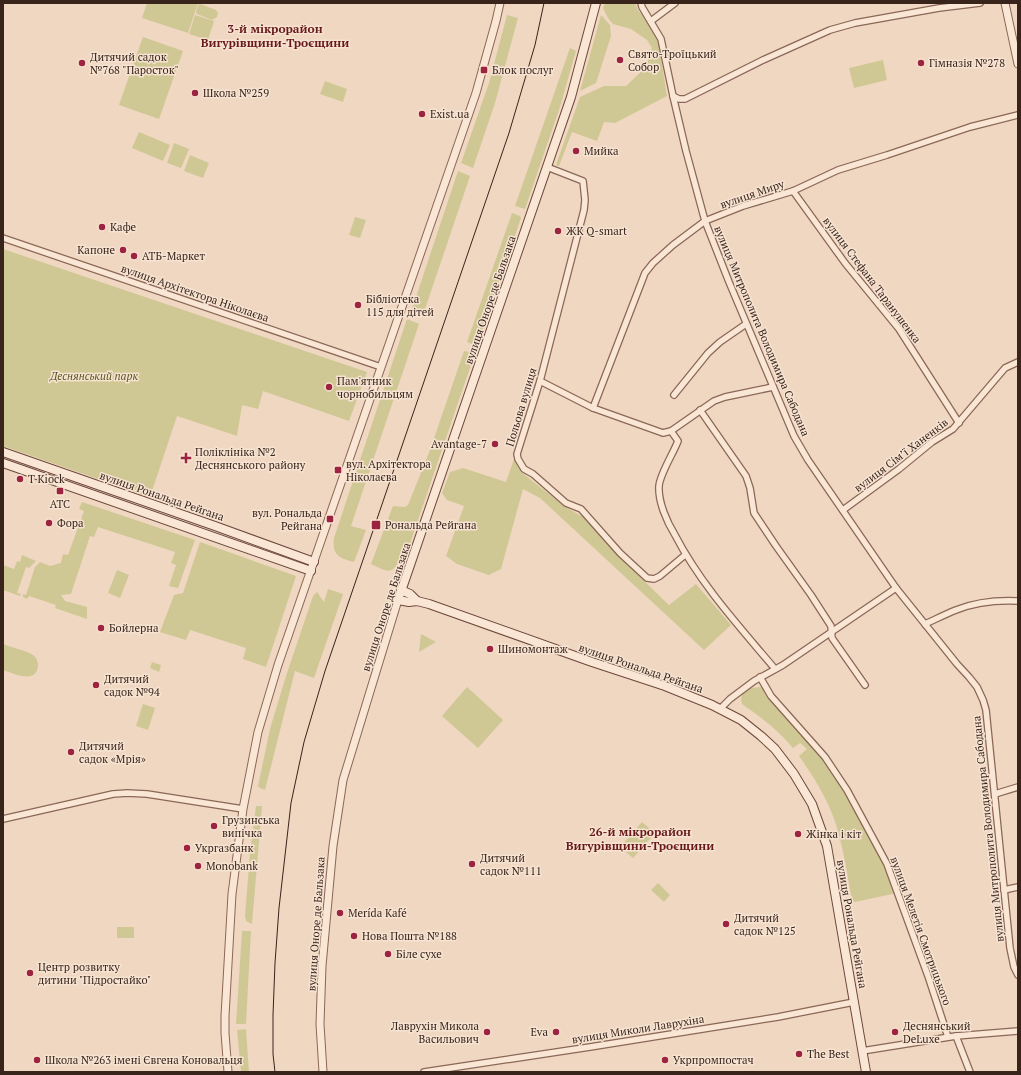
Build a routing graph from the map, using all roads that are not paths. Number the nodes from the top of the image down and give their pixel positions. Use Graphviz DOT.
graph roads {
  1 [pos="500,3"];
  2 [pos="596,3"];
  3 [pos="641,3"];
  4 [pos="675,3"];
  5 [pos="980,3"];
  6 [pos="1004,3"];
  7 [pos="651,21"];
  8 [pos="1018,64"];
  9 [pos="673,96"];
  10 [pos="1018,115"];
  11 [pos="547,167"];
  12 [pos="793,191"];
  13 [pos="705,221"];
  14 [pos="3,238"];
  15 [pos="746,324"];
  16 [pos="1018,362"];
  17 [pos="381,367"];
  18 [pos="540,381"];
  19 [pos="773,386"];
  20 [pos="674,395"];
  21 [pos="593,408"];
  22 [pos="700,410"];
  23 [pos="959,423"];
  24 [pos="671,431"];
  25 [pos="3,452"];
  26 [pos="3,463"];
  27 [pos="843,510"];
  28 [pos="685,555"];
  29 [pos="314,562"];
  30 [pos="311,571"];
  31 [pos="896,588"];
  32 [pos="401,590"];
  33 [pos="398,600"];
  34 [pos="417,601"];
  35 [pos="1018,602"];
  36 [pos="925,624"];
  37 [pos="832,632"];
  38 [pos="775,669"];
  39 [pos="760,677"];
  40 [pos="865,685"];
  41 [pos="720,709"];
  42 [pos="1018,787"];
  43 [pos="995,794"];
  44 [pos="243,809"];
  45 [pos="3,819"];
  46 [pos="1018,887"];
  47 [pos="1004,890"];
  48 [pos="1018,975"];
  49 [pos="854,1002"];
  50 [pos="1018,1031"];
  51 [pos="956,1036"];
  52 [pos="948,1037"];
  53 [pos="862,1050"];
  54 [pos="228,1072"];
  55 [pos="323,1072"];
  56 [pos="424,1072"];
  57 [pos="866,1072"];
  58 [pos="970,1072"];
  1 -- 17 [label="street"];
  2 -- 11 [label="main road, вулиця Оноре де Бальзака"];
  3 -- 7 [label="street, вулиця Митрополита Володимира Сабодана"];
  4 -- 7 [label="street"];
  5 -- 9 [label="street"];
  6 -- 8 [label="street"];
  7 -- 9 [label="street, вулиця Митрополита Володимира Сабодана"];
  9 -- 13 [label="street, вулиця Митрополита Володимира Сабодана"];
  10 -- 12 [label="street, вулиця Миру"];
  11 -- 18 [label="street, Польова вулиця"];
  11 -- 32 [label="main road, вулиця Оноре де Бальзака"];
  12 -- 13 [label="street, вулиця Миру"];
  12 -- 23 [label="street, вулиця Стефана Таранушенка"];
  13 -- 15 [label="street, вулиця Митрополита Володимира Сабодана"];
  13 -- 21 [label="street, вулиця Миру"];
  14 -- 17 [label="street, вулиця Архітектора Ніколаєва"];
  15 -- 19 [label="street, вулиця Митрополита Володимира Сабодана"];
  15 -- 20 [label="street"];
  16 -- 23 [label="street, вулиця Сімʼї Ханенків"];
  17 -- 29 [label="street"];
  18 -- 21 [label="street"];
  18 -- 28 [label="street, Польова вулиця"];
  19 -- 22 [label="street"];
  19 -- 27 [label="street, вулиця Митрополита Володимира Сабодана"];
  21 -- 24 [label="street"];
  22 -- 24 [label="street"];
  22 -- 37 [label="street"];
  23 -- 27 [label="street, вулиця Сімʼї Ханенків"];
  24 -- 28 [label="street"];
  25 -- 29 [label="main road, вулиця Рональда Рейгана"];
  26 -- 30 [label="main road, вулиця Рональда Рейгана"];
  27 -- 31 [label="street, вулиця Митрополита Володимира Сабодана"];
  28 -- 38 [label="street"];
  29 -- 30 [label="street"];
  30 -- 44 [label="street"];
  31 -- 36 [label="street, вулиця Митрополита Володимира Сабодана"];
  31 -- 37 [label="street"];
  32 -- 33 [label="main road, вулиця Оноре де Бальзака"];
  32 -- 34 [label="main road, вулиця Рональда Рейгана"];
  33 -- 34 [label="main road, вулиця Рональда Рейгана"];
  33 -- 55 [label="street, вулиця Оноре де Бальзака"];
  34 -- 41 [label="main road, вулиця Рональда Рейгана"];
  35 -- 36 [label="street"];
  36 -- 43 [label="street, вулиця Митрополита Володимира Сабодана"];
  37 -- 38 [label="street"];
  37 -- 40 [label="street"];
  38 -- 39 [label="street"];
  39 -- 41 [label="street"];
  39 -- 52 [label="street, вулиця Мелетія Смотрицького"];
  41 -- 49 [label="main road, вулиця Рональда Рейгана"];
  42 -- 43 [label="street"];
  43 -- 47 [label="street, вулиця Митрополита Володимира Сабодана"];
  44 -- 45 [label="street"];
  44 -- 54 [label="street"];
  46 -- 47 [label="street"];
  47 -- 48 [label="street, вулиця Митрополита Володимира Сабодана"];
  49 -- 53 [label="main road, вулиця Рональда Рейгана"];
  49 -- 56 [label="street, вулиця Миколи Лаврухіна"];
  50 -- 51 [label="street"];
  51 -- 52 [label="street"];
  51 -- 58 [label="street"];
  52 -- 53 [label="street"];
  53 -- 57 [label="main road, вулиця Рональда Рейгана"];
}
